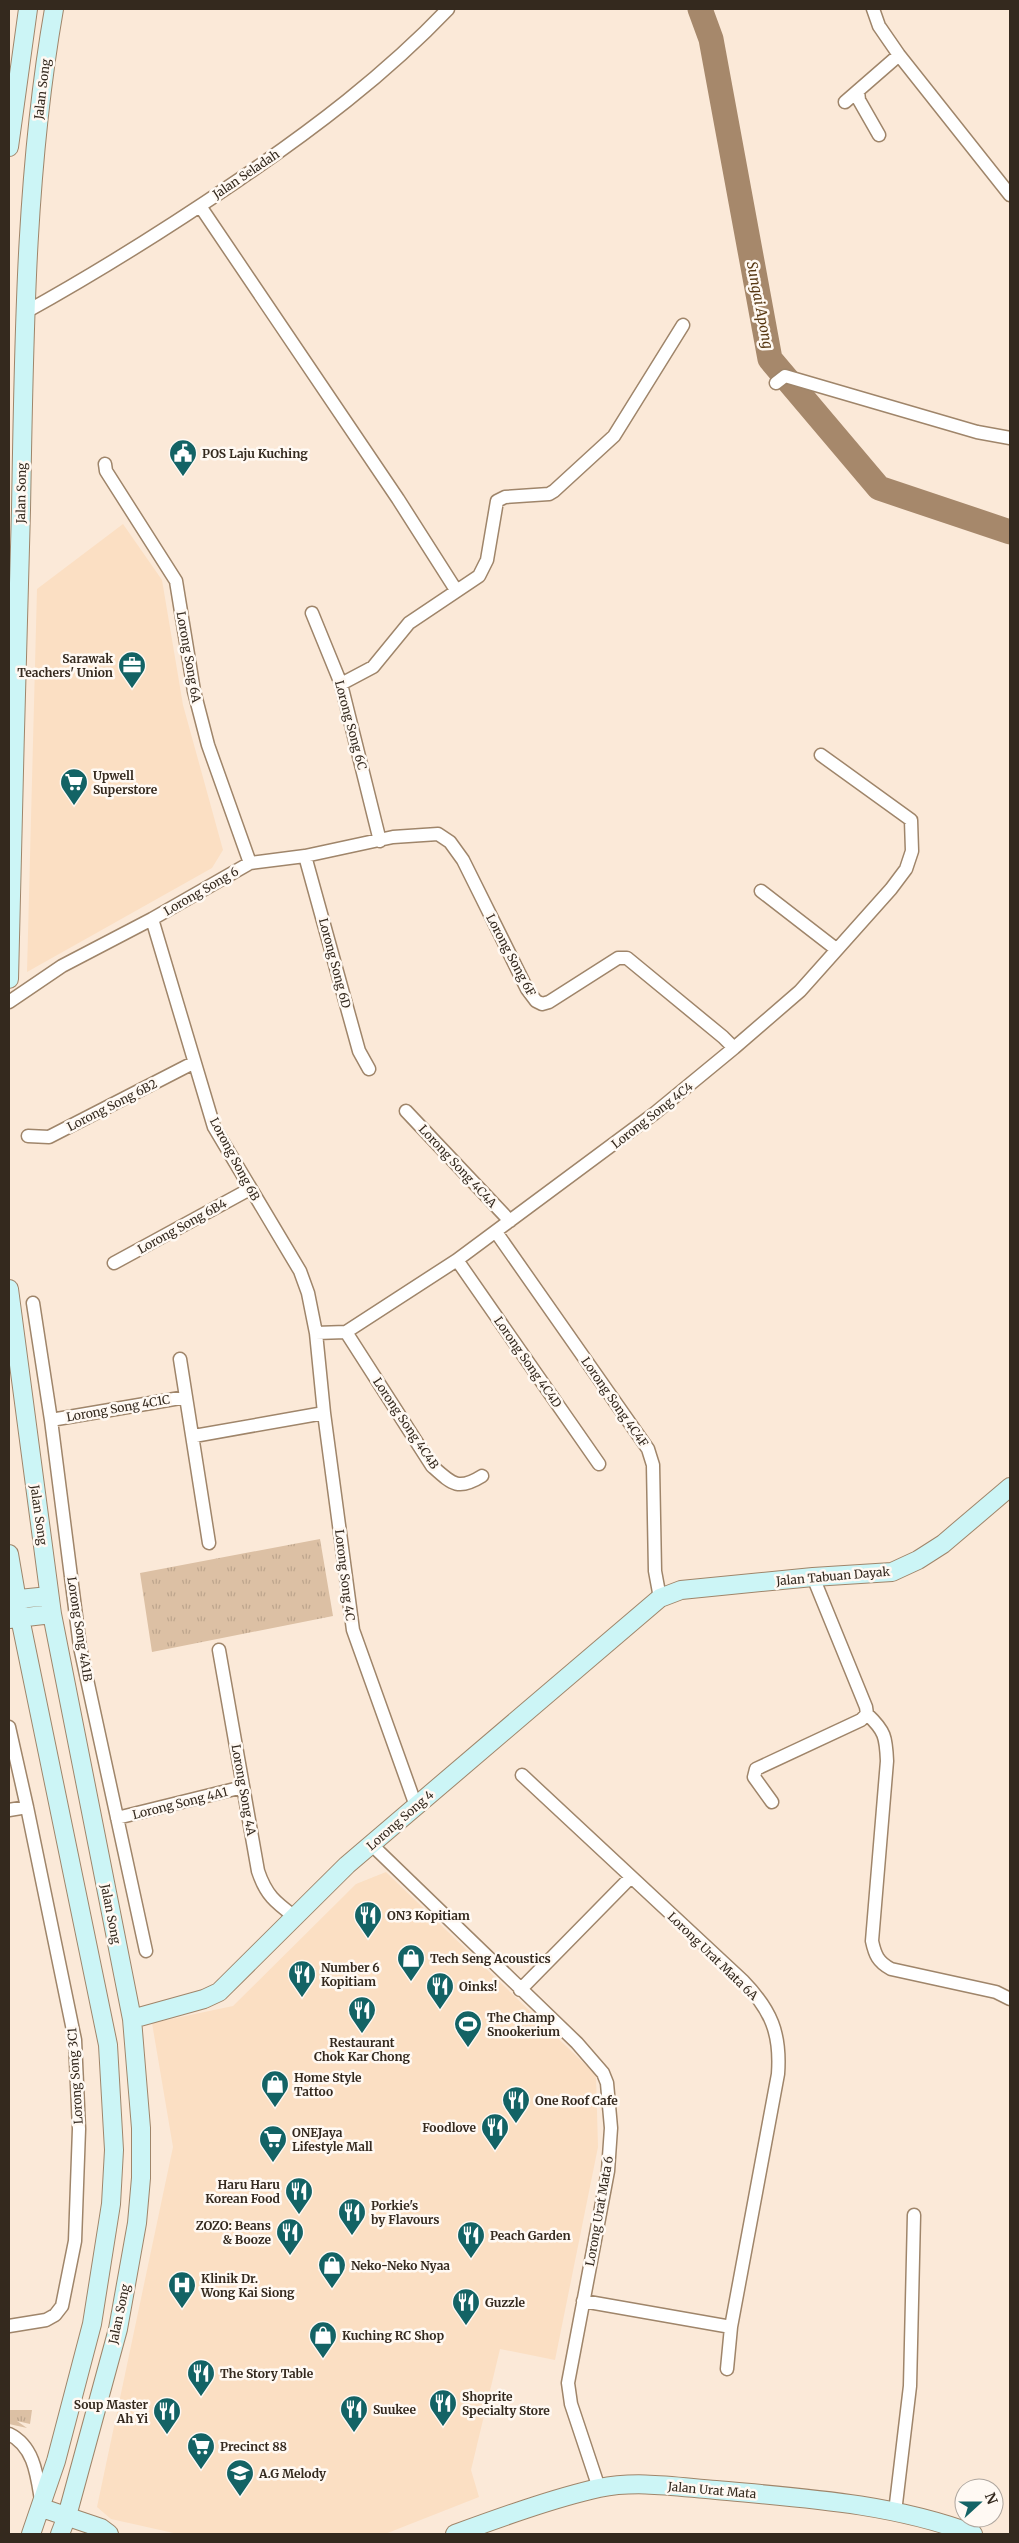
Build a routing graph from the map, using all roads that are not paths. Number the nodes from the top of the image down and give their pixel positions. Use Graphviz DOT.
graph roads {
  1 [pos="28,9"];
  2 [pos="54,9"];
  3 [pos="448,9"];
  4 [pos="873,9"];
  5 [pos="900,56"];
  6 [pos="858,91"];
  7 [pos="845,102"];
  8 [pos="879,135"];
  9 [pos="9,147"];
  10 [pos="1010,195"];
  11 [pos="200,206"];
  12 [pos="24,313"];
  13 [pos="683,325"];
  14 [pos="780,379"];
  15 [pos="1010,438"];
  16 [pos="105,464"];
  17 [pos="456,590"];
  18 [pos="312,613"];
  19 [pos="341,684"];
  20 [pos="821,755"];
  21 [pos="11,805"];
  22 [pos="380,841"];
  23 [pos="305,856"];
  24 [pos="250,863"];
  25 [pos="472,877"];
  26 [pos="761,891"];
  27 [pos="152,920"];
  28 [pos="836,949"];
  29 [pos="9,979"];
  30 [pos="9,1002"];
  31 [pos="734,1048"];
  32 [pos="193,1063"];
  33 [pos="369,1069"];
  34 [pos="406,1111"];
  35 [pos="28,1136"];
  36 [pos="250,1189"];
  37 [pos="510,1221"];
  38 [pos="496,1232"];
  39 [pos="457,1260"];
  40 [pos="114,1262"];
  41 [pos="9,1289"];
  42 [pos="33,1303"];
  43 [pos="346,1332"];
  44 [pos="316,1333"];
  45 [pos="180,1359"];
  46 [pos="186,1397"];
  47 [pos="324,1413"];
  48 [pos="51,1420"];
  49 [pos="194,1436"];
  50 [pos="599,1464"];
  51 [pos="482,1476"];
  52 [pos="1010,1487"];
  53 [pos="209,1543"];
  54 [pos="9,1554"];
  55 [pos="813,1577"];
  56 [pos="49,1596"];
  57 [pos="660,1598"];
  58 [pos="12,1600"];
  59 [pos="52,1614"];
  60 [pos="14,1619"];
  61 [pos="218,1650"];
  62 [pos="867,1714"];
  63 [pos="9,1727"];
  64 [pos="522,1775"];
  65 [pos="243,1787"];
  66 [pos="772,1802"];
  67 [pos="416,1806"];
  68 [pos="27,1808"];
  69 [pos="9,1810"];
  70 [pos="117,1818"];
  71 [pos="372,1845"];
  72 [pos="630,1878"];
  73 [pos="295,1916"];
  74 [pos="146,1951"];
  75 [pos="520,1990"];
  76 [pos="1010,1999"];
  77 [pos="132,2019"];
  78 [pos="914,2215"];
  79 [pos="583,2301"];
  80 [pos="9,2326"];
  81 [pos="731,2327"];
  82 [pos="727,2369"];
  83 [pos="9,2434"];
  84 [pos="599,2488"];
  85 [pos="895,2512"];
  86 [pos="36,2522"];
  87 [pos="64,2529"];
  88 [pos="108,2534"];
  89 [pos="455,2534"];
  90 [pos="972,2534"];
  1 -- 9 [label="main road, Jalan Song"];
  2 -- 12 [label="main road, Jalan Song"];
  3 -- 11 [label="street, Jalan Seladah"];
  4 -- 5 [label="street"];
  5 -- 6 [label="street"];
  5 -- 10 [label="street"];
  6 -- 7 [label="street"];
  6 -- 8 [label="street"];
  11 -- 12 [label="street, Jalan Seladah"];
  11 -- 17 [label="street"];
  12 -- 21 [label="main road, Jalan Song"];
  13 -- 17 [label="street"];
  14 -- 15 [label="street"];
  16 -- 24 [label="street, Lorong Song 6A"];
  17 -- 19 [label="street"];
  18 -- 19 [label="street, Lorong Song 6C"];
  19 -- 22 [label="street, Lorong Song 6C"];
  20 -- 28 [label="street, Lorong Song 4C4"];
  21 -- 29 [label="main road, Jalan Song"];
  22 -- 23 [label="street, Lorong Song 6"];
  22 -- 25 [label="street, Lorong Song 6"];
  23 -- 24 [label="street, Lorong Song 6"];
  23 -- 33 [label="street, Lorong Song 6D"];
  24 -- 27 [label="street, Lorong Song 6"];
  25 -- 31 [label="street, Lorong Song 6F"];
  26 -- 28 [label="street"];
  27 -- 30 [label="street, Lorong Song 6"];
  27 -- 32 [label="street, Lorong Song 6B"];
  28 -- 31 [label="street, Lorong Song 4C4"];
  31 -- 37 [label="street, Lorong Song 4C4"];
  32 -- 35 [label="street, Lorong Song 6B2"];
  32 -- 36 [label="street, Lorong Song 6B"];
  34 -- 37 [label="street, Lorong Song 4C4A"];
  36 -- 40 [label="street, Lorong Song 6B4"];
  36 -- 44 [label="street, Lorong Song 6B"];
  37 -- 38 [label="street, Lorong Song 4C4"];
  38 -- 39 [label="street, Lorong Song 4C4"];
  38 -- 57 [label="street, Lorong Song 4C4F"];
  39 -- 43 [label="street, Lorong Song 4C4"];
  39 -- 50 [label="street, Lorong Song 4C4D"];
  41 -- 56 [label="main road, Jalan Song"];
  42 -- 48 [label="street, Lorong Song 4A1B"];
  43 -- 44 [label="street"];
  43 -- 51 [label="street, Lorong Song 4C4B"];
  44 -- 47 [label="street, Lorong Song 4C"];
  45 -- 46 [label="street, Lorong Song 4C1C"];
  46 -- 48 [label="street, Lorong Song 4C1C"];
  46 -- 49 [label="street, Lorong Song 4C1C"];
  47 -- 49 [label="street"];
  47 -- 67 [label="street, Lorong Song 4C"];
  48 -- 70 [label="street, Lorong Song 4A1B"];
  49 -- 53 [label="street, Lorong Song 4C1C"];
  52 -- 55 [label="main road, Jalan Tabuan Dayak"];
  54 -- 58 [label="main road, Jalan Song"];
  55 -- 57 [label="main road, Jalan Tabuan Dayak"];
  55 -- 62 [label="street"];
  56 -- 58 [label="main road"];
  56 -- 59 [label="main road, Jalan Song"];
  57 -- 67 [label="main road, Lorong Song 4"];
  58 -- 60 [label="main road, Jalan Song"];
  59 -- 60 [label="main road"];
  59 -- 77 [label="main road, Jalan Song"];
  60 -- 86 [label="main road, Jalan Song"];
  61 -- 65 [label="street, Lorong Song 4A"];
  62 -- 66 [label="street"];
  62 -- 76 [label="street"];
  63 -- 68 [label="street, Lorong Song 3C1"];
  64 -- 72 [label="street, Lorong Urat Mata 6A"];
  65 -- 70 [label="street, Lorong Song 4A1"];
  65 -- 73 [label="street, Lorong Song 4A"];
  67 -- 71 [label="main road, Lorong Song 4"];
  68 -- 69 [label="street"];
  68 -- 80 [label="street, Lorong Song 3C1"];
  70 -- 74 [label="street, Lorong Song 4A1B"];
  71 -- 73 [label="main road, Lorong Song 4"];
  71 -- 75 [label="street, Lorong Urat Mata 6"];
  72 -- 75 [label="street"];
  72 -- 81 [label="street, Lorong Urat Mata 6A"];
  73 -- 77 [label="main road, Lorong Song 4"];
  75 -- 79 [label="street, Lorong Urat Mata 6"];
  77 -- 87 [label="main road, Jalan Song"];
  78 -- 85 [label="street"];
  79 -- 81 [label="street"];
  79 -- 84 [label="street, Lorong Urat Mata 6"];
  81 -- 82 [label="street, Lorong Urat Mata 6A"];
  83 -- 86 [label="street"];
  84 -- 85 [label="main road, Jalan Urat Mata"];
  84 -- 89 [label="main road, Jalan Urat Mata"];
  85 -- 90 [label="main road, Jalan Urat Mata"];
  86 -- 87 [label="main road"];
  87 -- 88 [label="main road"];
}
